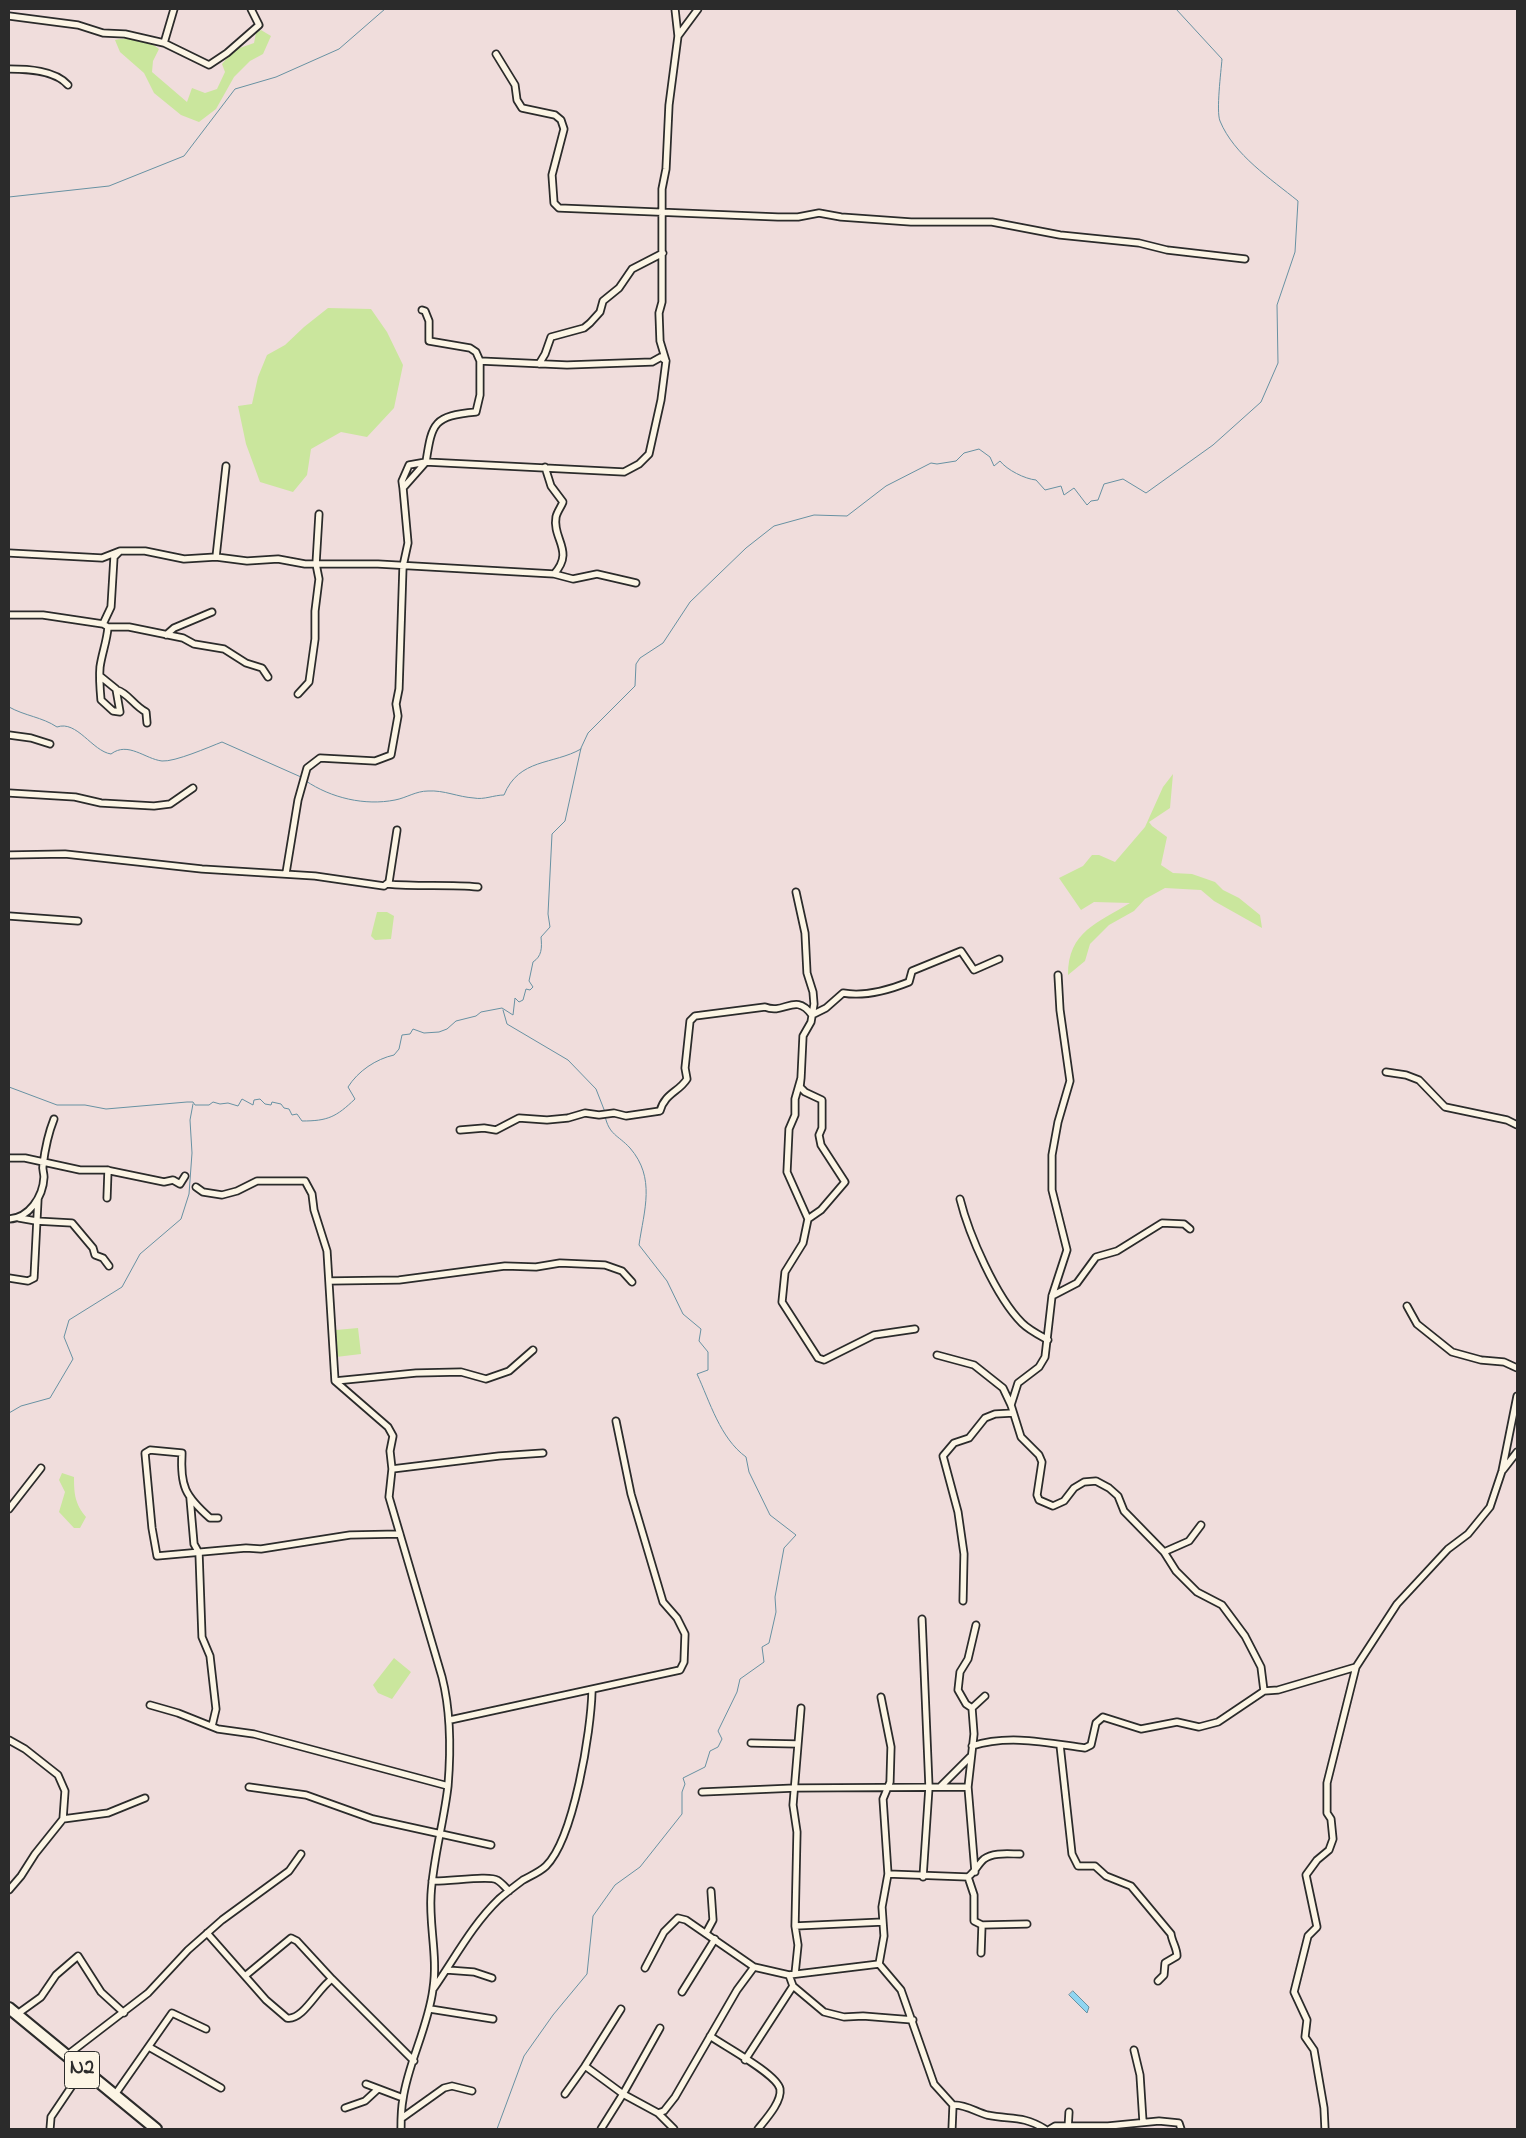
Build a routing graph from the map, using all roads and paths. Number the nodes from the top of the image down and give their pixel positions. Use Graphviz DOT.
graph roads {
  1 [pos="174,9"];
  2 [pos="251,9"];
  3 [pos="675,9"];
  4 [pos="698,9"];
  5 [pos="9,16"];
  6 [pos="678,36"];
  7 [pos="164,43"];
  8 [pos="496,54"];
  9 [pos="9,69"];
  10 [pos="68,84"];
  11 [pos="664,214"];
  12 [pos="663,253"];
  13 [pos="1245,259"];
  14 [pos="422,310"];
  15 [pos="480,361"];
  16 [pos="666,361"];
  17 [pos="539,364"];
  18 [pos="426,462"];
  19 [pos="226,466"];
  20 [pos="545,467"];
  21 [pos="403,488"];
  22 [pos="319,514"];
  23 [pos="120,550"];
  24 [pos="9,553"];
  25 [pos="216,558"];
  26 [pos="316,564"];
  27 [pos="402,566"];
  28 [pos="554,574"];
  29 [pos="636,583"];
  30 [pos="212,612"];
  31 [pos="9,615"];
  32 [pos="105,625"];
  33 [pos="166,635"];
  34 [pos="100,676"];
  35 [pos="268,677"];
  36 [pos="117,690"];
  37 [pos="298,694"];
  38 [pos="147,723"];
  39 [pos="9,735"];
  40 [pos="50,744"];
  41 [pos="193,788"];
  42 [pos="9,793"];
  43 [pos="397,830"];
  44 [pos="9,855"];
  45 [pos="286,873"];
  46 [pos="387,884"];
  47 [pos="478,887"];
  48 [pos="796,892"];
  49 [pos="9,916"];
  50 [pos="78,921"];
  51 [pos="999,959"];
  52 [pos="1058,975"];
  53 [pos="812,1015"];
  54 [pos="1386,1072"];
  55 [pos="801,1078"];
  56 [pos="1517,1117"];
  57 [pos="54,1119"];
  58 [pos="1517,1124"];
  59 [pos="460,1130"];
  60 [pos="9,1158"];
  61 [pos="43,1162"];
  62 [pos="108,1170"];
  63 [pos="185,1176"];
  64 [pos="196,1187"];
  65 [pos="38,1195"];
  66 [pos="107,1198"];
  67 [pos="960,1199"];
  68 [pos="19,1218"];
  69 [pos="9,1219"];
  70 [pos="808,1219"];
  71 [pos="36,1221"];
  72 [pos="1190,1229"];
  73 [pos="109,1266"];
  74 [pos="9,1278"];
  75 [pos="329,1281"];
  76 [pos="632,1282"];
  77 [pos="1052,1296"];
  78 [pos="1407,1306"];
  79 [pos="915,1329"];
  80 [pos="1048,1340"];
  81 [pos="532,1350"];
  82 [pos="937,1355"];
  83 [pos="1517,1368"];
  84 [pos="334,1381"];
  85 [pos="1517,1396"];
  86 [pos="1011,1405"];
  87 [pos="1013,1414"];
  88 [pos="616,1420"];
  89 [pos="1517,1452"];
  90 [pos="543,1453"];
  91 [pos="42,1468"];
  92 [pos="392,1469"];
  93 [pos="1502,1471"];
  94 [pos="190,1498"];
  95 [pos="9,1509"];
  96 [pos="218,1518"];
  97 [pos="1201,1525"];
  98 [pos="400,1534"];
  99 [pos="1164,1552"];
  100 [pos="199,1553"];
  101 [pos="963,1601"];
  102 [pos="922,1619"];
  103 [pos="976,1625"];
  104 [pos="1356,1667"];
  105 [pos="592,1691"];
  106 [pos="1264,1691"];
  107 [pos="984,1696"];
  108 [pos="881,1697"];
  109 [pos="150,1705"];
  110 [pos="801,1708"];
  111 [pos="972,1708"];
  112 [pos="450,1720"];
  113 [pos="212,1726"];
  114 [pos="9,1740"];
  115 [pos="751,1743"];
  116 [pos="797,1744"];
  117 [pos="1060,1745"];
  118 [pos="972,1746"];
  119 [pos="970,1757"];
  120 [pos="448,1786"];
  121 [pos="249,1787"];
  122 [pos="888,1787"];
  123 [pos="929,1787"];
  124 [pos="940,1787"];
  125 [pos="968,1787"];
  126 [pos="795,1788"];
  127 [pos="702,1792"];
  128 [pos="146,1798"];
  129 [pos="63,1819"];
  130 [pos="440,1832"];
  131 [pos="491,1845"];
  132 [pos="301,1854"];
  133 [pos="1020,1854"];
  134 [pos="975,1872"];
  135 [pos="888,1874"];
  136 [pos="923,1877"];
  137 [pos="968,1877"];
  138 [pos="432,1881"];
  139 [pos="9,1890"];
  140 [pos="509,1891"];
  141 [pos="711,1891"];
  142 [pos="883,1922"];
  143 [pos="1027,1924"];
  144 [pos="982,1925"];
  145 [pos="795,1926"];
  146 [pos="207,1933"];
  147 [pos="706,1933"];
  148 [pos="715,1939"];
  149 [pos="981,1953"];
  150 [pos="879,1964"];
  151 [pos="754,1967"];
  152 [pos="644,1968"];
  153 [pos="447,1970"];
  154 [pos="792,1975"];
  155 [pos="245,1976"];
  156 [pos="492,1978"];
  157 [pos="332,1979"];
  158 [pos="1158,1981"];
  159 [pos="793,1986"];
  160 [pos="434,1988"];
  161 [pos="682,1992"];
  162 [pos="430,2008"];
  163 [pos="621,2009"];
  164 [pos="13,2012"];
  165 [pos="124,2013"];
  166 [pos="493,2020"];
  167 [pos="913,2020"];
  168 [pos="660,2028"];
  169 [pos="206,2030"];
  170 [pos="710,2036"];
  171 [pos="149,2047"];
  172 [pos="1134,2050"];
  173 [pos="66,2056"];
  174 [pos="745,2060"];
  175 [pos="414,2062"];
  176 [pos="586,2066"];
  177 [pos="82,2071"];
  178 [pos="366,2084"];
  179 [pos="221,2088"];
  180 [pos="378,2089"];
  181 [pos="472,2091"];
  182 [pos="566,2094"];
  183 [pos="623,2094"];
  184 [pos="114,2096"];
  185 [pos="403,2098"];
  186 [pos="953,2105"];
  187 [pos="345,2108"];
  188 [pos="1069,2112"];
  189 [pos="658,2113"];
  190 [pos="402,2118"];
  191 [pos="1143,2122"];
  192 [pos="150,2127"];
  193 [pos="1069,2128"];
  194 [pos="1108,2128"];
  195 [pos="50,2129"];
  196 [pos="401,2129"];
  197 [pos="601,2129"];
  198 [pos="674,2129"];
  199 [pos="758,2129"];
  200 [pos="952,2129"];
  201 [pos="1045,2129"];
  202 [pos="1050,2129"];
  203 [pos="1181,2129"];
  204 [pos="1325,2129"];
  1 -- 7 [label="street"];
  2 -- 7 [label="street"];
  3 -- 6 [label="street"];
  4 -- 6 [label="street"];
  5 -- 7 [label="street"];
  6 -- 11 [label="street"];
  8 -- 11 [label="street"];
  9 -- 10 [label="street"];
  11 -- 12 [label="street"];
  11 -- 13 [label="street"];
  12 -- 16 [label="street"];
  12 -- 17 [label="street"];
  14 -- 15 [label="street"];
  15 -- 17 [label="street"];
  15 -- 18 [label="street"];
  16 -- 17 [label="street"];
  16 -- 20 [label="street"];
  18 -- 20 [label="street"];
  18 -- 21 [label="street"];
  18 -- 21 [label="street"];
  19 -- 25 [label="street"];
  20 -- 28 [label="street"];
  21 -- 27 [label="street"];
  22 -- 26 [label="street"];
  23 -- 24 [label="street"];
  23 -- 25 [label="street"];
  23 -- 32 [label="street"];
  25 -- 26 [label="street"];
  26 -- 27 [label="street"];
  26 -- 37 [label="street"];
  27 -- 28 [label="street"];
  27 -- 45 [label="street"];
  28 -- 29 [label="street"];
  30 -- 33 [label="street"];
  31 -- 32 [label="street"];
  32 -- 33 [label="street"];
  32 -- 34 [label="street"];
  33 -- 35 [label="street"];
  34 -- 36 [label="street"];
  34 -- 36 [label="street"];
  36 -- 38 [label="street"];
  39 -- 40 [label="street"];
  41 -- 42 [label="street"];
  43 -- 46 [label="street"];
  44 -- 45 [label="street"];
  45 -- 46 [label="street"];
  46 -- 47 [label="street"];
  48 -- 53 [label="street"];
  49 -- 50 [label="street"];
  51 -- 53 [label="street"];
  52 -- 77 [label="street"];
  53 -- 55 [label="street"];
  53 -- 59 [label="street"];
  54 -- 58 [label="street"];
  55 -- 70 [label="street"];
  55 -- 70 [label="street"];
  56 -- 58 [label="street"];
  57 -- 61 [label="street"];
  60 -- 61 [label="street"];
  61 -- 62 [label="street"];
  61 -- 65 [label="street"];
  62 -- 63 [label="street"];
  62 -- 66 [label="street"];
  64 -- 75 [label="street"];
  65 -- 68 [label="street"];
  65 -- 71 [label="street"];
  67 -- 80 [label="street"];
  68 -- 69 [label="street"];
  68 -- 71 [label="street"];
  70 -- 79 [label="street"];
  71 -- 73 [label="street"];
  71 -- 74 [label="street"];
  72 -- 77 [label="street"];
  75 -- 76 [label="street"];
  75 -- 84 [label="street"];
  77 -- 80 [label="street"];
  78 -- 83 [label="street"];
  80 -- 86 [label="street"];
  81 -- 84 [label="street"];
  82 -- 86 [label="street"];
  84 -- 92 [label="street"];
  85 -- 93 [label="street"];
  86 -- 87 [label="street"];
  87 -- 99 [label="street"];
  87 -- 101 [label="street"];
  88 -- 105 [label="street"];
  89 -- 93 [label="street"];
  90 -- 92 [label="street"];
  91 -- 95 [label="street"];
  92 -- 98 [label="street"];
  93 -- 104 [label="street"];
  94 -- 96 [label="street"];
  94 -- 100 [label="street"];
  94 -- 100 [label="street"];
  97 -- 99 [label="street"];
  98 -- 100 [label="street"];
  98 -- 112 [label="street"];
  99 -- 106 [label="street"];
  100 -- 113 [label="street"];
  102 -- 123 [label="street"];
  103 -- 111 [label="street"];
  104 -- 106 [label="street"];
  104 -- 204 [label="street"];
  105 -- 112 [label="street"];
  105 -- 140 [label="street"];
  106 -- 117 [label="street"];
  107 -- 111 [label="street"];
  108 -- 122 [label="street"];
  109 -- 113 [label="street"];
  110 -- 116 [label="street"];
  111 -- 118 [label="street"];
  112 -- 120 [label="street"];
  113 -- 120 [label="street"];
  114 -- 129 [label="street"];
  115 -- 116 [label="street"];
  116 -- 126 [label="street"];
  117 -- 118 [label="street"];
  117 -- 158 [label="street"];
  118 -- 119 [label="street"];
  119 -- 124 [label="street"];
  119 -- 125 [label="street"];
  120 -- 130 [label="street"];
  121 -- 130 [label="street"];
  122 -- 123 [label="street"];
  122 -- 126 [label="street"];
  122 -- 135 [label="street"];
  123 -- 124 [label="street"];
  123 -- 136 [label="street"];
  124 -- 125 [label="street"];
  125 -- 134 [label="street"];
  126 -- 127 [label="street"];
  126 -- 145 [label="street"];
  128 -- 129 [label="street"];
  129 -- 139 [label="street"];
  130 -- 131 [label="street"];
  130 -- 138 [label="street"];
  132 -- 146 [label="street"];
  133 -- 134 [label="street"];
  134 -- 137 [label="street"];
  135 -- 136 [label="street"];
  135 -- 142 [label="street"];
  136 -- 137 [label="street"];
  137 -- 144 [label="street"];
  138 -- 140 [label="street"];
  138 -- 160 [label="street"];
  140 -- 153 [label="street"];
  141 -- 147 [label="street"];
  142 -- 145 [label="street"];
  142 -- 150 [label="street"];
  143 -- 144 [label="street"];
  144 -- 149 [label="street"];
  145 -- 154 [label="street"];
  146 -- 155 [label="street"];
  146 -- 165 [label="street"];
  147 -- 148 [label="street"];
  147 -- 152 [label="street"];
  148 -- 151 [label="street"];
  148 -- 161 [label="street"];
  150 -- 154 [label="street"];
  150 -- 167 [label="street"];
  151 -- 154 [label="street"];
  151 -- 170 [label="street"];
  153 -- 156 [label="street"];
  153 -- 160 [label="street"];
  154 -- 159 [label="street"];
  155 -- 157 [label="street"];
  155 -- 157 [label="street"];
  157 -- 175 [label="street"];
  159 -- 167 [label="street"];
  159 -- 174 [label="street"];
  160 -- 162 [label="street"];
  162 -- 166 [label="street"];
  162 -- 175 [label="street"];
  163 -- 176 [label="street"];
  164 -- 165 [label="street"];
  164 -- 173 [label="highway, N2"];
  165 -- 173 [label="street"];
  167 -- 186 [label="street"];
  168 -- 183 [label="street"];
  169 -- 171 [label="street"];
  170 -- 174 [label="street"];
  170 -- 189 [label="street"];
  171 -- 179 [label="street"];
  171 -- 184 [label="street"];
  172 -- 191 [label="street"];
  173 -- 177 [label="highway, N2"];
  174 -- 199 [label="street"];
  175 -- 185 [label="street"];
  176 -- 182 [label="street"];
  176 -- 183 [label="street"];
  177 -- 184 [label="highway, N2"];
  177 -- 195 [label="street"];
  178 -- 180 [label="street"];
  180 -- 185 [label="street"];
  180 -- 187 [label="street"];
  181 -- 190 [label="street"];
  183 -- 189 [label="street"];
  183 -- 197 [label="street"];
  184 -- 192 [label="highway, N2"];
  185 -- 190 [label="street"];
  186 -- 200 [label="street"];
  186 -- 201 [label="street"];
  188 -- 193 [label="street"];
  189 -- 198 [label="street"];
  190 -- 196 [label="street"];
  191 -- 194 [label="street"];
  191 -- 203 [label="street"];
  193 -- 194 [label="street"];
  193 -- 202 [label="street"];
}
